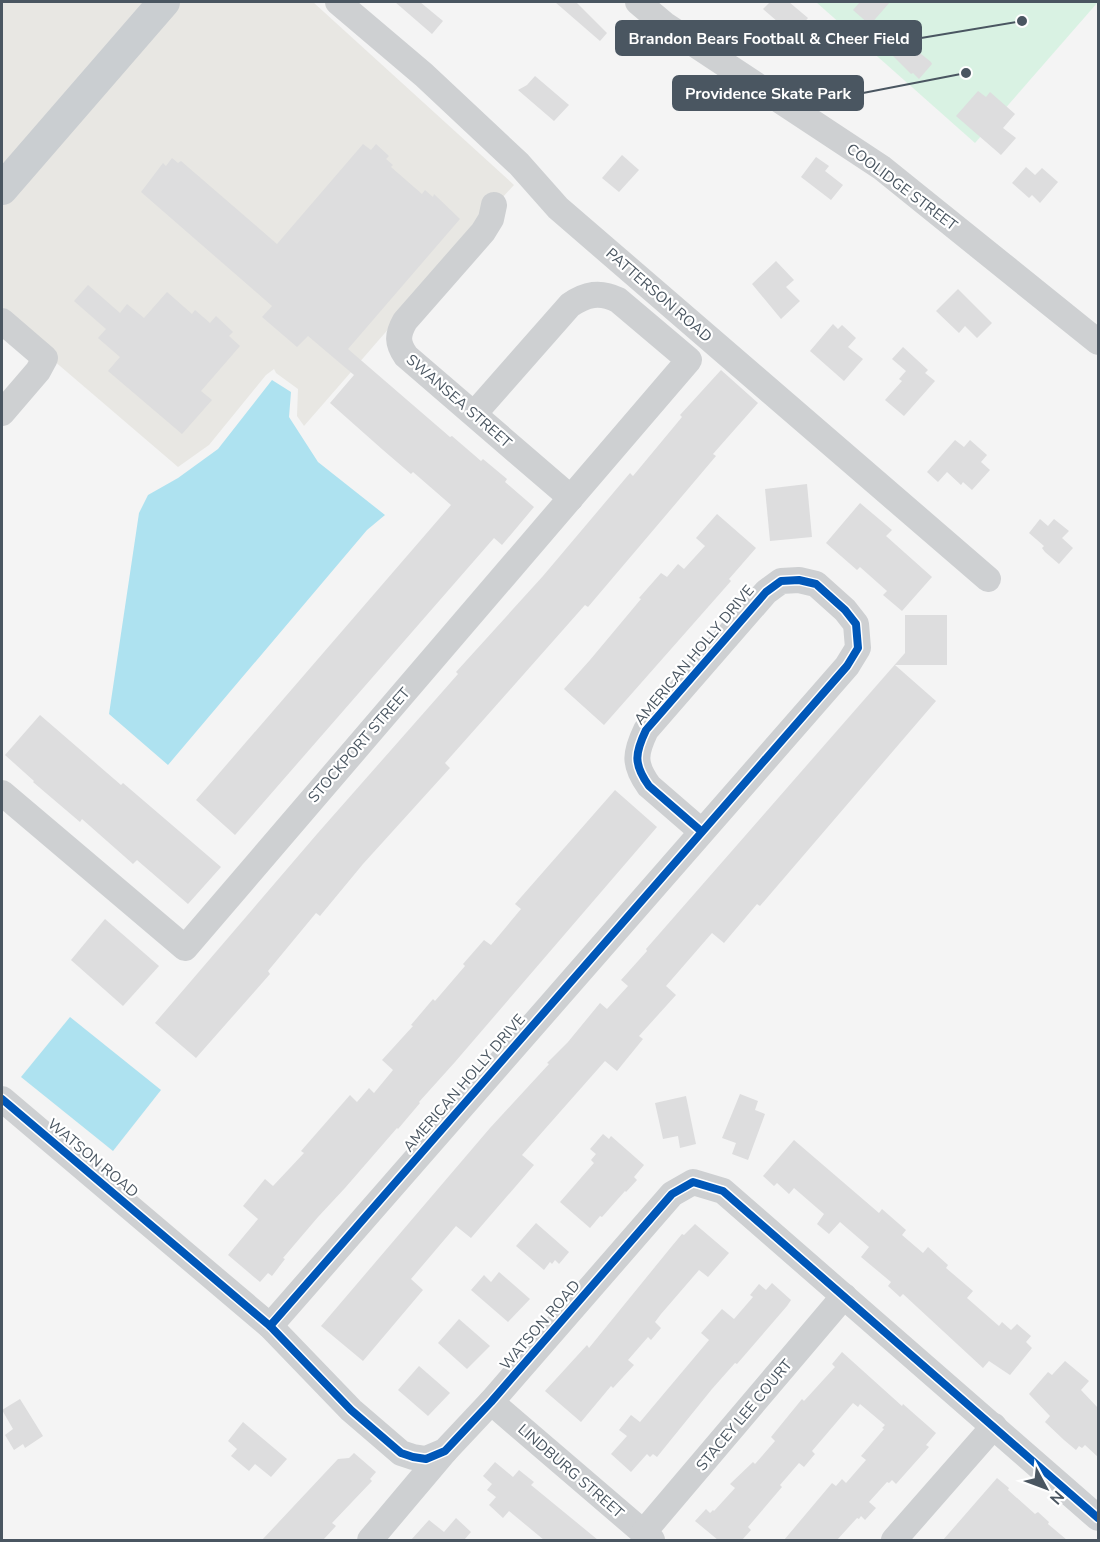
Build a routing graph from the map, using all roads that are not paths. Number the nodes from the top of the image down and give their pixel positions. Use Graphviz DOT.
graph roads {
  1 [pos="164,2"];
  2 [pos="338,2"];
  3 [pos="638,2"];
  4 [pos="2,189"];
  5 [pos="494,206"];
  6 [pos="2,321"];
  7 [pos="1098,342"];
  8 [pos="2,413"];
  9 [pos="474,414"];
  10 [pos="571,498"];
  11 [pos="988,579"];
  12 [pos="2,793"];
  13 [pos="701,831"];
  14 [pos="2,1099"];
  15 [pos="844,1296"];
  16 [pos="270,1326"];
  17 [pos="491,1402"];
  18 [pos="994,1426"];
  19 [pos="445,1451"];
  20 [pos="1098,1518"];
  21 [pos="647,1537"];
  22 [pos="370,1540"];
  23 [pos="894,1540"];
  1 -- 4 [label="main road"];
  2 -- 11 [label="street, PATTERSON ROAD"];
  3 -- 7 [label="street, COOLIDGE STREET"];
  5 -- 9 [label="street, SWANSEA STREET"];
  6 -- 8 [label="street"];
  9 -- 10 [label="street, SWANSEA STREET"];
  9 -- 10 [label="street, STOCKPORT STREET"];
  10 -- 12 [label="street, STOCKPORT STREET"];
  13 -- 13 [label="street, AMERICAN HOLLY DRIVE"];
  13 -- 16 [label="street, AMERICAN HOLLY DRIVE"];
  14 -- 16 [label="street, WATSON ROAD"];
  15 -- 17 [label="street, WATSON ROAD"];
  15 -- 18 [label="street, WATSON ROAD"];
  15 -- 21 [label="street, STACEY LEE COURT"];
  16 -- 19 [label="street, WATSON ROAD"];
  17 -- 19 [label="street, WATSON ROAD"];
  17 -- 21 [label="street, LINDBURG STREET"];
  18 -- 20 [label="street, WATSON ROAD"];
  18 -- 23 [label="street"];
  19 -- 22 [label="street"];
}
